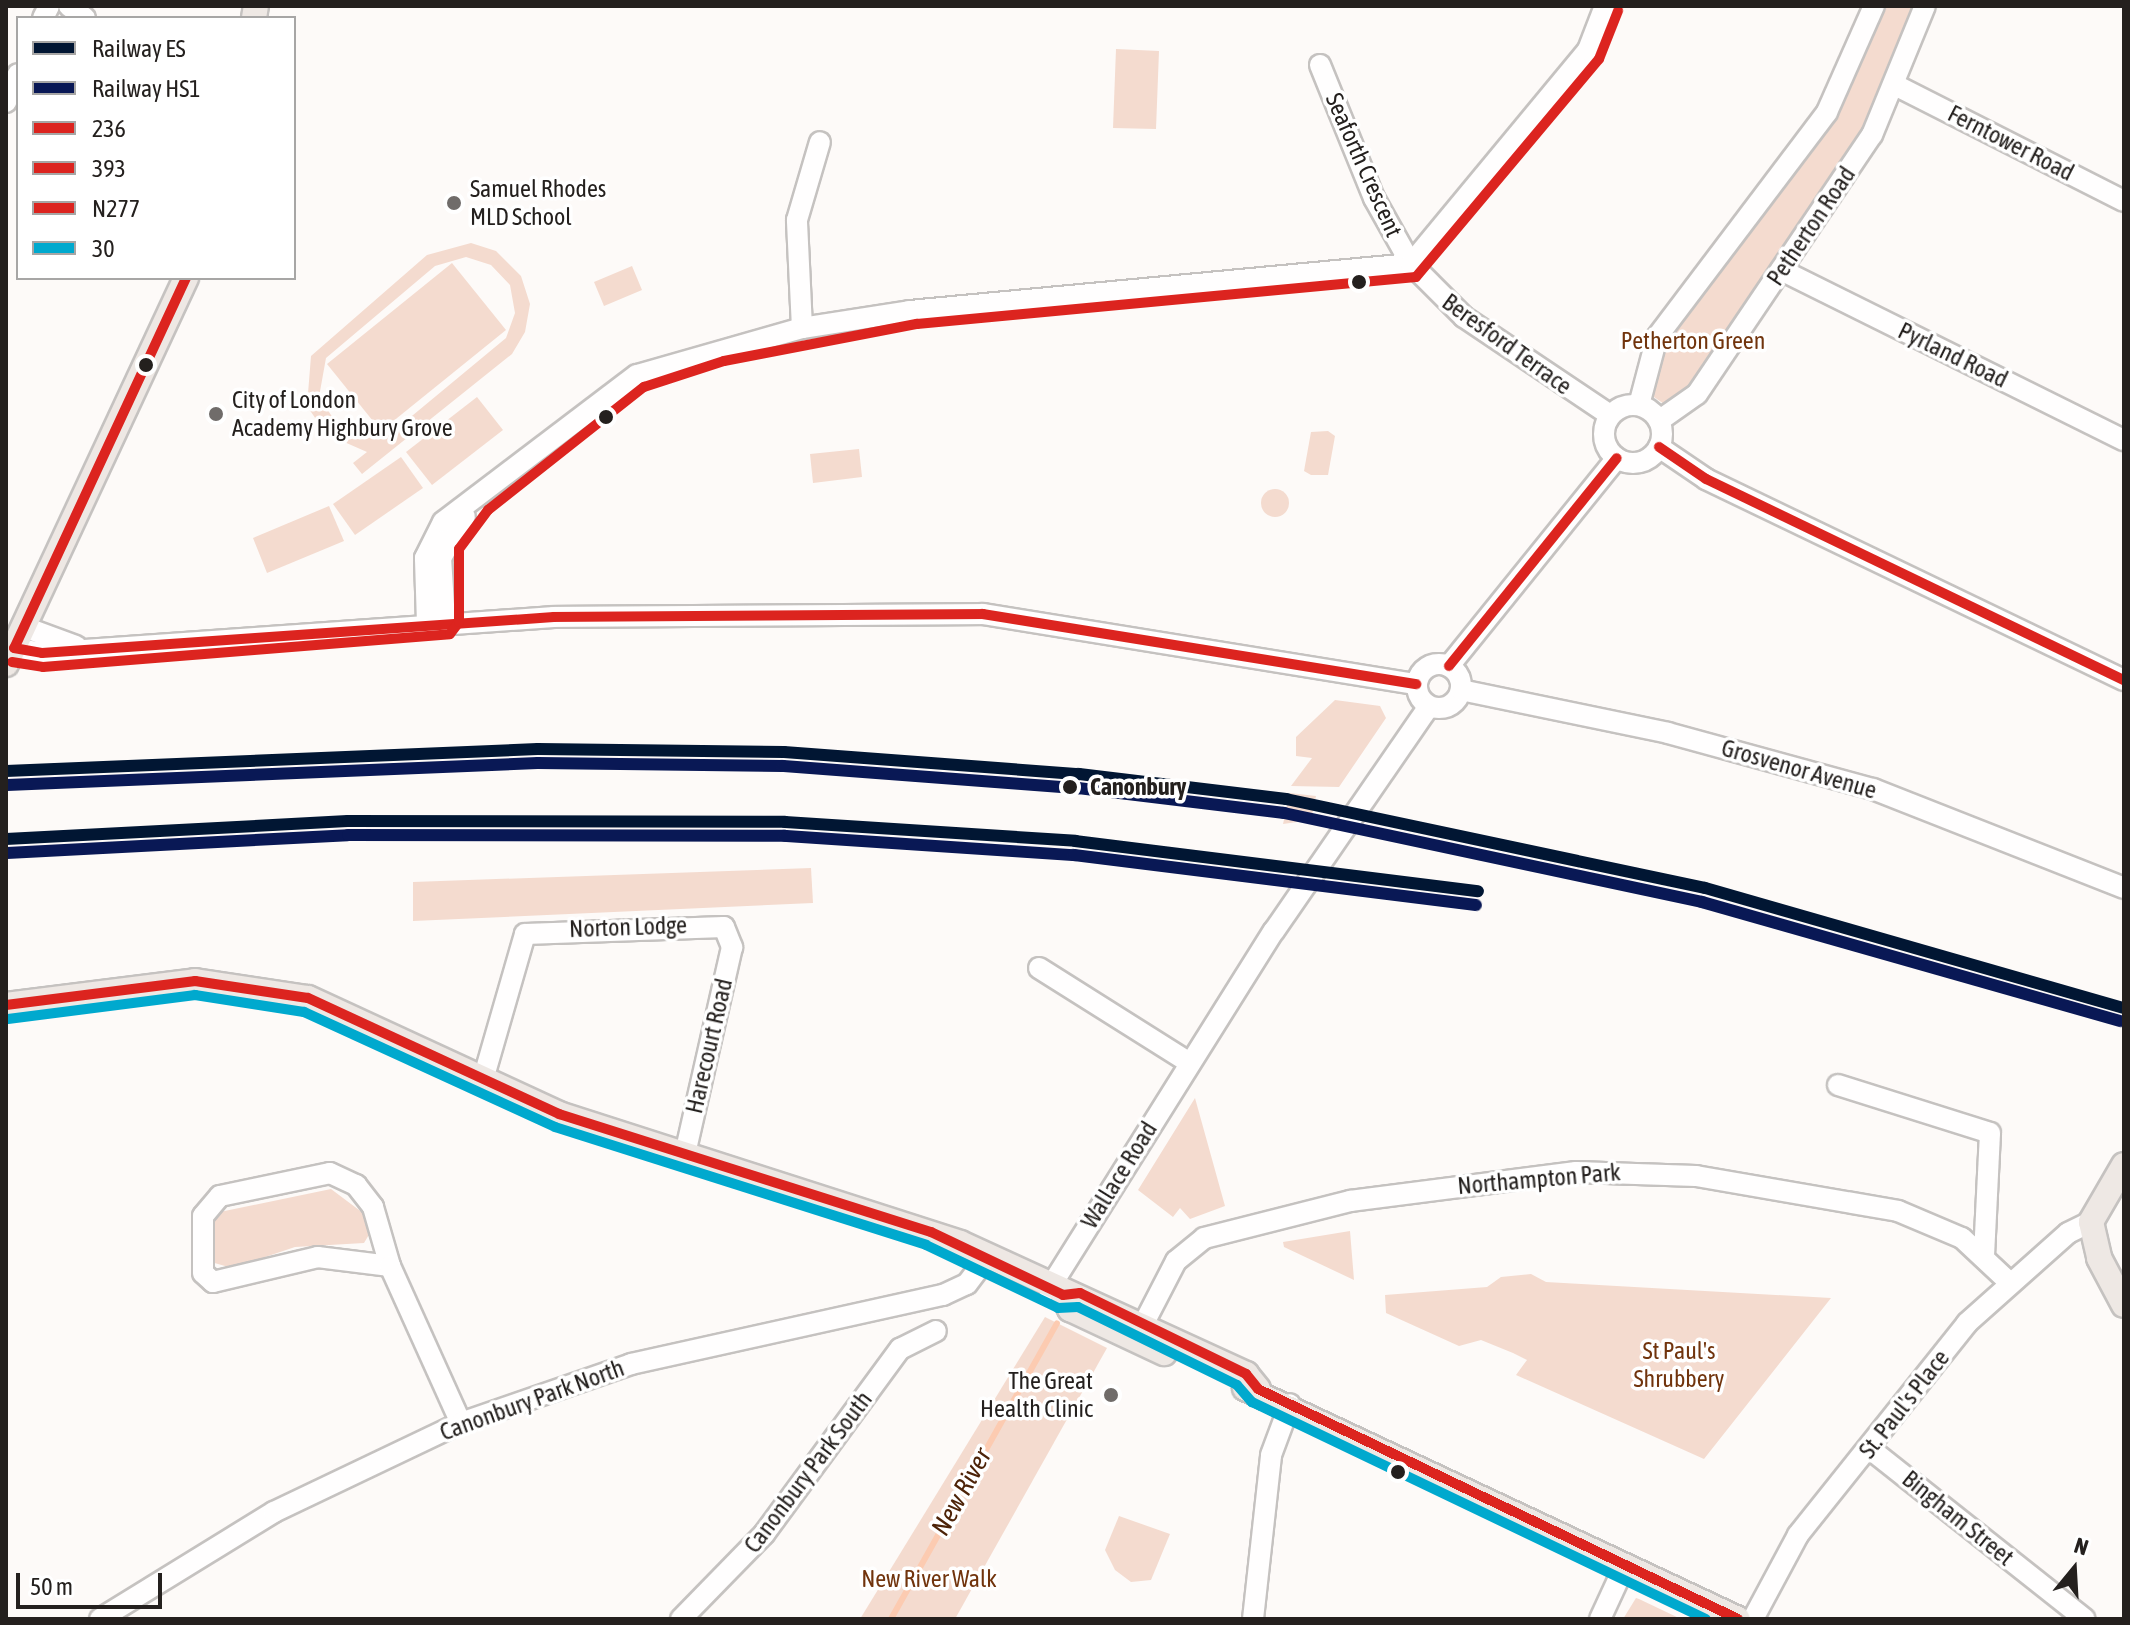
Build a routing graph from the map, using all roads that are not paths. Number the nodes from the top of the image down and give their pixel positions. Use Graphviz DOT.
graph roads {
  1 [pos="1605,6"];
  2 [pos="1874,6"];
  3 [pos="1925,6"];
  4 [pos="1320,65"];
  5 [pos="16,79"];
  6 [pos="1897,86"];
  7 [pos="6,102"];
  8 [pos="820,142"];
  9 [pos="2124,201"];
  10 [pos="1411,264"];
  11 [pos="1781,270"];
  12 [pos="185,280"];
  13 [pos="802,328"];
  14 [pos="1639,405"];
  15 [pos="1610,415"];
  16 [pos="1660,420"];
  17 [pos="2124,440"];
  18 [pos="1659,447"];
  19 [pos="1617,458"];
  20 [pos="436,622"];
  21 [pos="15,646"];
  22 [pos="1449,666"];
  23 [pos="2124,680"];
  24 [pos="1416,684"];
  25 [pos="1461,690"];
  26 [pos="1429,706"];
  27 [pos="2124,888"];
  28 [pos="730,932"];
  29 [pos="1039,968"];
  30 [pos="6,1005"];
  31 [pos="1190,1063"];
  32 [pos="482,1083"];
  33 [pos="1838,1085"];
  34 [pos="684,1159"];
  35 [pos="2124,1165"];
  36 [pos="2091,1222"];
  37 [pos="1984,1255"];
  38 [pos="988,1256"];
  39 [pos="390,1266"];
  40 [pos="2009,1282"];
  41 [pos="1056,1292"];
  42 [pos="2124,1305"];
  43 [pos="1143,1325"];
  44 [pos="936,1331"];
  45 [pos="1258,1389"];
  46 [pos="1290,1404"];
  47 [pos="461,1423"];
  48 [pos="1869,1448"];
  49 [pos="1625,1565"];
  50 [pos="100,1619"];
  51 [pos="681,1619"];
  52 [pos="1253,1619"];
  53 [pos="1600,1619"];
  54 [pos="1738,1619"];
  55 [pos="1753,1619"];
  56 [pos="2085,1619"];
  1 -- 10 [label="street"];
  2 -- 14 [label="street"];
  3 -- 6 [label="street, Petherton Road"];
  4 -- 10 [label="street, Seaforth Crescent"];
  5 -- 7 [label="street"];
  6 -- 9 [label="street, Ferntower Road"];
  6 -- 11 [label="street, Petherton Road"];
  8 -- 13 [label="street"];
  10 -- 13 [label="street"];
  10 -- 15 [label="street, Beresford Terrace"];
  11 -- 16 [label="street, Petherton Road"];
  11 -- 17 [label="street, Pyrland Road"];
  12 -- 21 [label="main road"];
  13 -- 20 [label="street"];
  14 -- 15 [label="street"];
  14 -- 16 [label="street"];
  15 -- 19 [label="street"];
  16 -- 18 [label="street"];
  18 -- 19 [label="street"];
  18 -- 23 [label="street"];
  19 -- 22 [label="street"];
  20 -- 21 [label="street"];
  20 -- 24 [label="street"];
  22 -- 24 [label="street"];
  22 -- 25 [label="street"];
  24 -- 26 [label="street"];
  25 -- 26 [label="street"];
  25 -- 27 [label="street, Grosvenor Avenue"];
  26 -- 31 [label="street, Wallace Road"];
  28 -- 32 [label="street, Norton Lodge"];
  28 -- 34 [label="street, Harecourt Road"];
  29 -- 31 [label="street"];
  30 -- 32 [label="main road"];
  31 -- 41 [label="street, Wallace Road"];
  32 -- 34 [label="main road"];
  33 -- 37 [label="street"];
  34 -- 38 [label="main road"];
  35 -- 36 [label="main road"];
  36 -- 40 [label="street, St. Paul's Place"];
  36 -- 42 [label="main road"];
  37 -- 40 [label="street, Northampton Park"];
  37 -- 43 [label="street, Northampton Park"];
  38 -- 41 [label="main road"];
  38 -- 47 [label="street, Canonbury Park North"];
  39 -- 39 [label="street"];
  39 -- 47 [label="street"];
  40 -- 48 [label="street, St. Paul's Place"];
  41 -- 43 [label="main road"];
  41 -- 45 [label="main road"];
  43 -- 45 [label="main road"];
  44 -- 51 [label="street, Canonbury Park South"];
  45 -- 46 [label="main road"];
  46 -- 49 [label="main road"];
  46 -- 52 [label="street"];
  47 -- 50 [label="street, Canonbury Park North"];
  48 -- 55 [label="street, St. Paul's Place"];
  48 -- 56 [label="street, Bingham Street"];
  49 -- 53 [label="street"];
  49 -- 54 [label="main road"];
}
